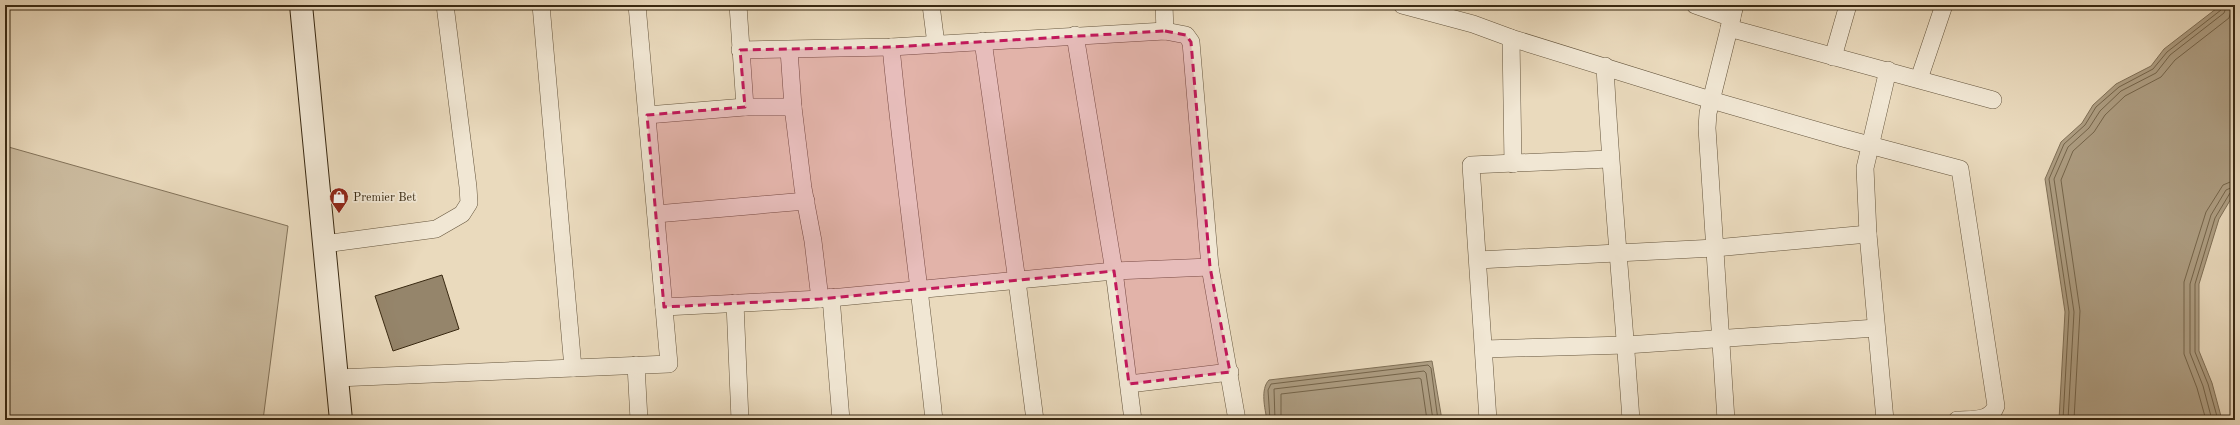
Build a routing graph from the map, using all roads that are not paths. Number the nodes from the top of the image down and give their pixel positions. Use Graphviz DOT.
graph roads {
  1 [pos="300,5"];
  2 [pos="445,5"];
  3 [pos="541,5"];
  4 [pos="637,5"];
  5 [pos="738,5"];
  6 [pos="931,5"];
  7 [pos="1164,5"];
  8 [pos="1402,5"];
  9 [pos="1695,5"];
  10 [pos="1848,5"];
  11 [pos="1944,5"];
  12 [pos="1732,17"];
  13 [pos="1166,31"];
  14 [pos="1075,35"];
  15 [pos="1511,38"];
  16 [pos="983,41"];
  17 [pos="936,44"];
  18 [pos="891,46"];
  19 [pos="740,50"];
  20 [pos="789,50"];
  21 [pos="1833,57"];
  22 [pos="1605,66"];
  23 [pos="1888,70"];
  24 [pos="1919,80"];
  25 [pos="1711,100"];
  26 [pos="1993,100"];
  27 [pos="793,107"];
  28 [pos="745,108"];
  29 [pos="647,115"];
  30 [pos="1871,145"];
  31 [pos="1609,159"];
  32 [pos="1513,164"];
  33 [pos="806,201"];
  34 [pos="656,214"];
  35 [pos="1868,234"];
  36 [pos="324,244"];
  37 [pos="1715,248"];
  38 [pos="1619,252"];
  39 [pos="1478,260"];
  40 [pos="1210,267"];
  41 [pos="1114,270"];
  42 [pos="1017,281"];
  43 [pos="920,290"];
  44 [pos="825,298"];
  45 [pos="735,303"];
  46 [pos="664,307"];
  47 [pos="1876,328"];
  48 [pos="1721,339"];
  49 [pos="1626,345"];
  50 [pos="1484,349"];
  51 [pos="636,365"];
  52 [pos="573,368"];
  53 [pos="1230,372"];
  54 [pos="337,378"];
  55 [pos="1129,384"];
  56 [pos="1996,417"];
  57 [pos="341,420"];
  58 [pos="639,420"];
  59 [pos="740,420"];
  60 [pos="841,420"];
  61 [pos="934,420"];
  62 [pos="1034,420"];
  63 [pos="1134,420"];
  64 [pos="1238,420"];
  65 [pos="1488,420"];
  66 [pos="1631,420"];
  67 [pos="1726,420"];
  68 [pos="1885,420"];
  69 [pos="1957,420"];
  1 -- 36 [label="street"];
  2 -- 36 [label="street"];
  3 -- 52 [label="street"];
  4 -- 29 [label="street"];
  5 -- 19 [label="street"];
  6 -- 17 [label="street"];
  7 -- 13 [label="street"];
  8 -- 15 [label="street"];
  9 -- 12 [label="street"];
  10 -- 21 [label="street"];
  11 -- 24 [label="street"];
  12 -- 21 [label="street"];
  12 -- 25 [label="street"];
  13 -- 14 [label="street"];
  13 -- 40 [label="street"];
  14 -- 16 [label="street"];
  14 -- 41 [label="street"];
  15 -- 22 [label="street"];
  15 -- 32 [label="street"];
  16 -- 17 [label="street"];
  16 -- 42 [label="street"];
  17 -- 18 [label="street"];
  18 -- 20 [label="street"];
  18 -- 43 [label="street"];
  19 -- 20 [label="street"];
  19 -- 28 [label="street"];
  20 -- 27 [label="street"];
  21 -- 23 [label="street"];
  22 -- 25 [label="street"];
  22 -- 31 [label="street"];
  23 -- 24 [label="street"];
  23 -- 30 [label="street"];
  24 -- 26 [label="street"];
  25 -- 30 [label="street"];
  25 -- 37 [label="street"];
  27 -- 28 [label="street"];
  27 -- 33 [label="street"];
  28 -- 29 [label="street"];
  29 -- 34 [label="street"];
  30 -- 35 [label="street"];
  30 -- 56 [label="street"];
  31 -- 32 [label="street"];
  31 -- 38 [label="street"];
  32 -- 39 [label="street"];
  33 -- 34 [label="street"];
  33 -- 44 [label="street"];
  34 -- 46 [label="street"];
  35 -- 37 [label="street"];
  35 -- 47 [label="street"];
  36 -- 54 [label="street"];
  37 -- 38 [label="street"];
  37 -- 48 [label="street"];
  38 -- 39 [label="street"];
  38 -- 49 [label="street"];
  39 -- 50 [label="street"];
  40 -- 41 [label="street"];
  40 -- 53 [label="street"];
  41 -- 42 [label="street"];
  41 -- 55 [label="street"];
  42 -- 43 [label="street"];
  42 -- 62 [label="street"];
  43 -- 44 [label="street"];
  43 -- 61 [label="street"];
  44 -- 45 [label="street"];
  44 -- 60 [label="street"];
  45 -- 46 [label="street"];
  45 -- 59 [label="street"];
  46 -- 51 [label="street"];
  47 -- 48 [label="street"];
  47 -- 68 [label="street"];
  48 -- 49 [label="street"];
  48 -- 67 [label="street"];
  49 -- 50 [label="street"];
  49 -- 66 [label="street"];
  50 -- 65 [label="street"];
  51 -- 52 [label="street"];
  51 -- 58 [label="street"];
  52 -- 54 [label="street"];
  53 -- 55 [label="street"];
  53 -- 64 [label="street"];
  54 -- 57 [label="street"];
  55 -- 63 [label="street"];
  56 -- 69 [label="street"];
}
